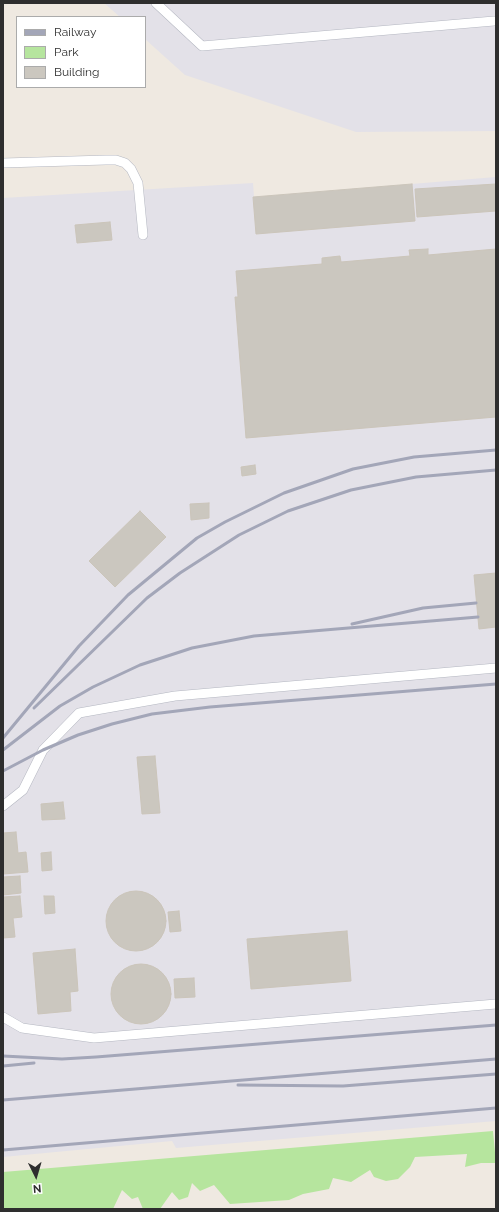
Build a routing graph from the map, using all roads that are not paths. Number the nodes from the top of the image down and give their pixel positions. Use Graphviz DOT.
graph roads {
  1 [pos="156,3"];
  2 [pos="494,21"];
  3 [pos="3,163"];
  4 [pos="142,235"];
  5 [pos="496,668"];
  6 [pos="3,806"];
  7 [pos="496,1004"];
  8 [pos="3,1017"];
  1 -- 2 [label="lane"];
  3 -- 4 [label="lane"];
  5 -- 6 [label="lane"];
  7 -- 8 [label="lane"];
}
